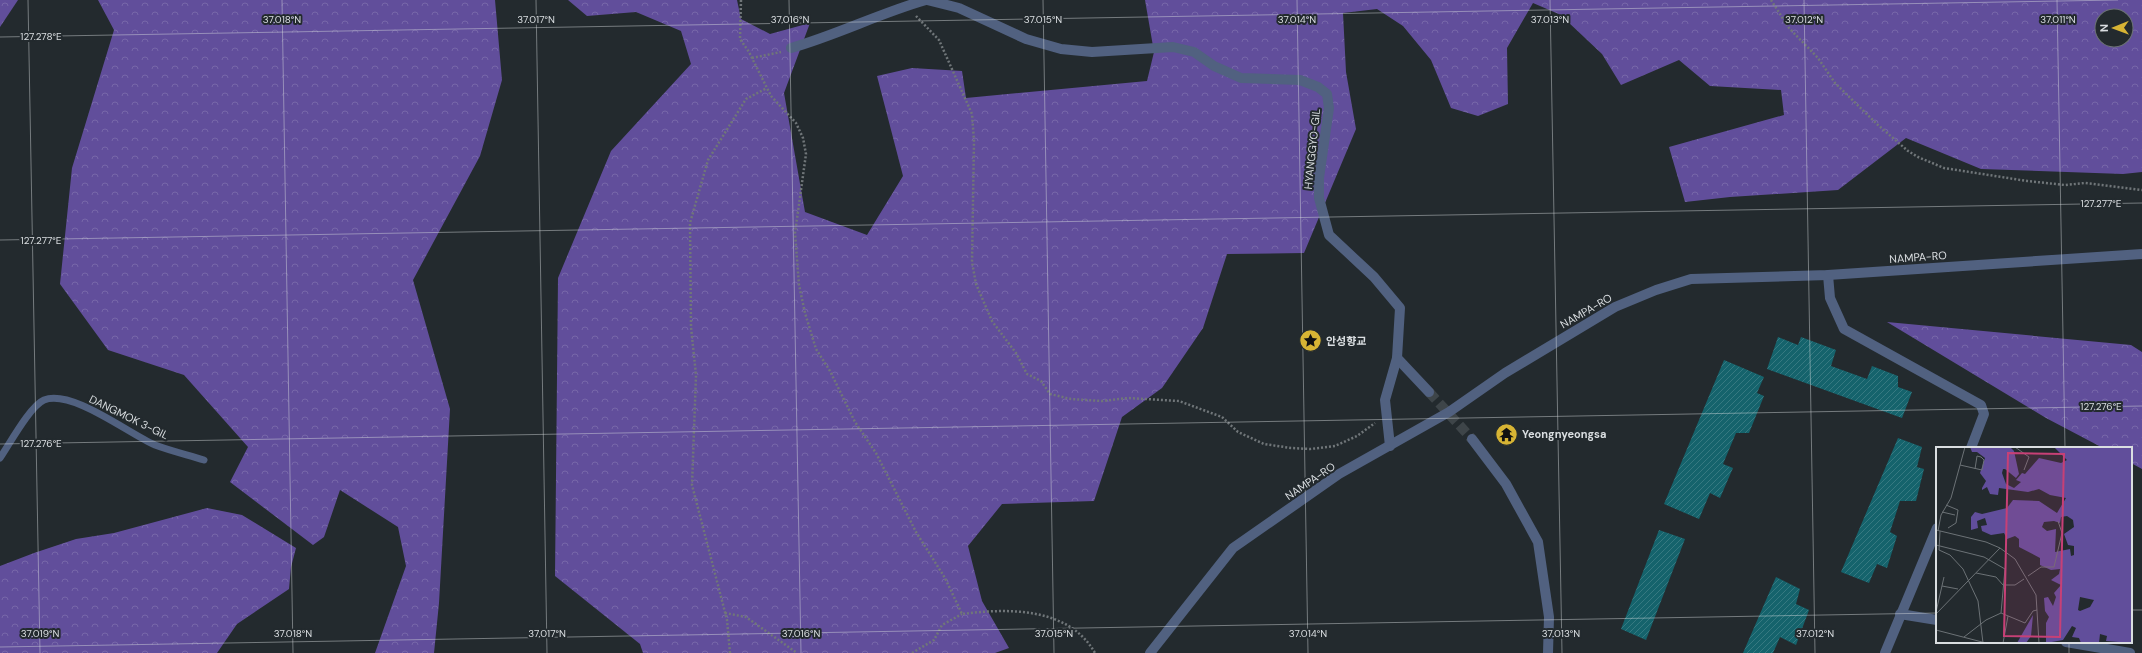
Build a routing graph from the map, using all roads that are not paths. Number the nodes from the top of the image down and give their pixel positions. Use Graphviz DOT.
graph roads {
  1 [pos="927,0"];
  2 [pos="791,48"];
  3 [pos="2142,254"];
  4 [pos="1828,275"];
  5 [pos="1397,358"];
  6 [pos="1429,392"];
  7 [pos="1472,439"];
  8 [pos="1390,446"];
  9 [pos="1971,447"];
  10 [pos="0,458"];
  11 [pos="204,460"];
  12 [pos="1936,530"];
  13 [pos="1900,614"];
  14 [pos="1936,620"];
  15 [pos="2072,643"];
  16 [pos="1150,653"];
  17 [pos="1548,653"];
  18 [pos="1885,653"];
  19 [pos="2130,653"];
  1 -- 2 [label="street, HYANGGYO-GIL"];
  1 -- 5 [label="street, HYANGGYO-GIL"];
  3 -- 4 [label="street, NAMPA-RO"];
  4 -- 8 [label="street, NAMPA-RO"];
  4 -- 9 [label="street"];
  5 -- 6 [label="street"];
  5 -- 8 [label="street, HYANGGYO-GIL"];
  7 -- 17 [label="street"];
  8 -- 16 [label="street, NAMPA-RO"];
  10 -- 11 [label="lane, DANGMOK 3-GIL"];
  12 -- 13 [label="street"];
  13 -- 14 [label="street"];
  13 -- 18 [label="street"];
  15 -- 19 [label="street"];
}
